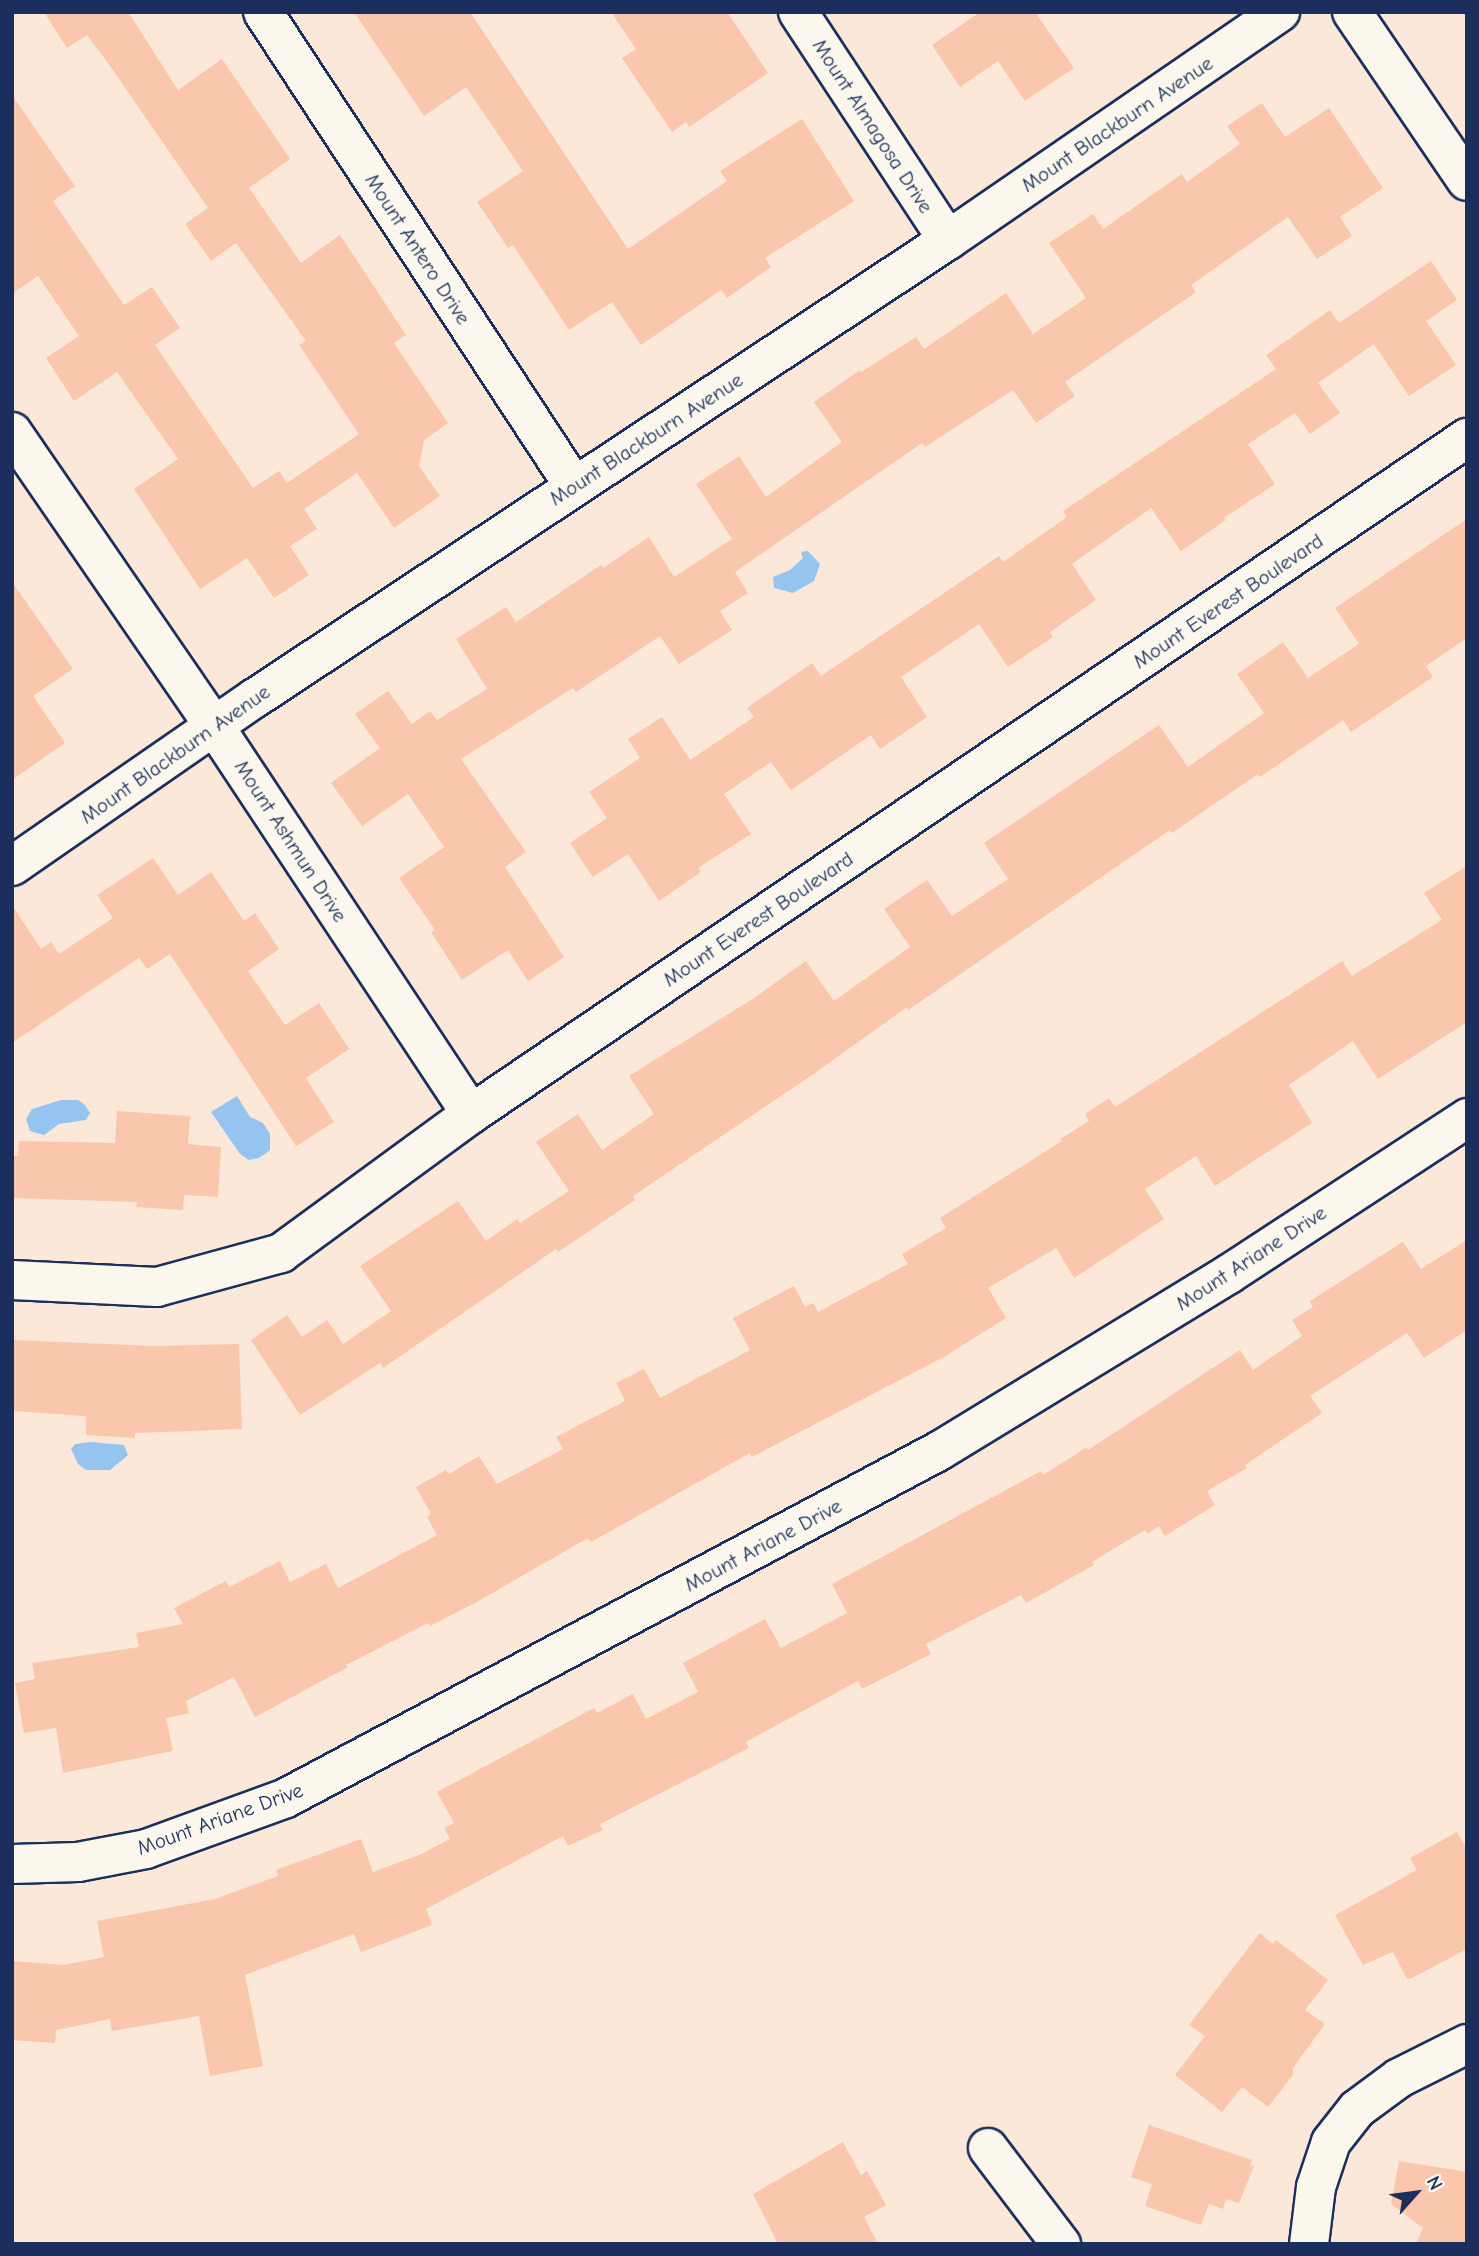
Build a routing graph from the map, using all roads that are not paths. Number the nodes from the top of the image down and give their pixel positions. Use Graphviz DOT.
graph roads {
  1 [pos="262,12"];
  2 [pos="798,12"];
  3 [pos="1280,12"];
  4 [pos="1352,12"];
  5 [pos="1467,181"];
  6 [pos="948,240"];
  7 [pos="12,432"];
  8 [pos="1467,438"];
  9 [pos="573,486"];
  10 [pos="215,727"];
  11 [pos="12,866"];
  12 [pos="471,1114"];
  13 [pos="1467,1118"];
  14 [pos="12,1280"];
  15 [pos="12,1864"];
  16 [pos="1467,2044"];
  17 [pos="988,2148"];
  18 [pos="1061,2244"];
  19 [pos="1309,2244"];
  1 -- 9 [label="street, Mount Antero Drive"];
  2 -- 6 [label="street, Mount Almagosa Drive"];
  3 -- 6 [label="street, Mount Blackburn Avenue"];
  4 -- 5 [label="street"];
  6 -- 9 [label="street, Mount Blackburn Avenue"];
  7 -- 10 [label="street, Mount Ashmun Drive"];
  8 -- 12 [label="street, Mount Everest Boulevard"];
  9 -- 10 [label="street, Mount Blackburn Avenue"];
  10 -- 11 [label="street, Mount Blackburn Avenue"];
  10 -- 12 [label="street, Mount Ashmun Drive"];
  12 -- 14 [label="street, Mount Everest Boulevard"];
  13 -- 15 [label="street, Mount Ariane Drive"];
  16 -- 19 [label="street"];
  17 -- 18 [label="street"];
}
